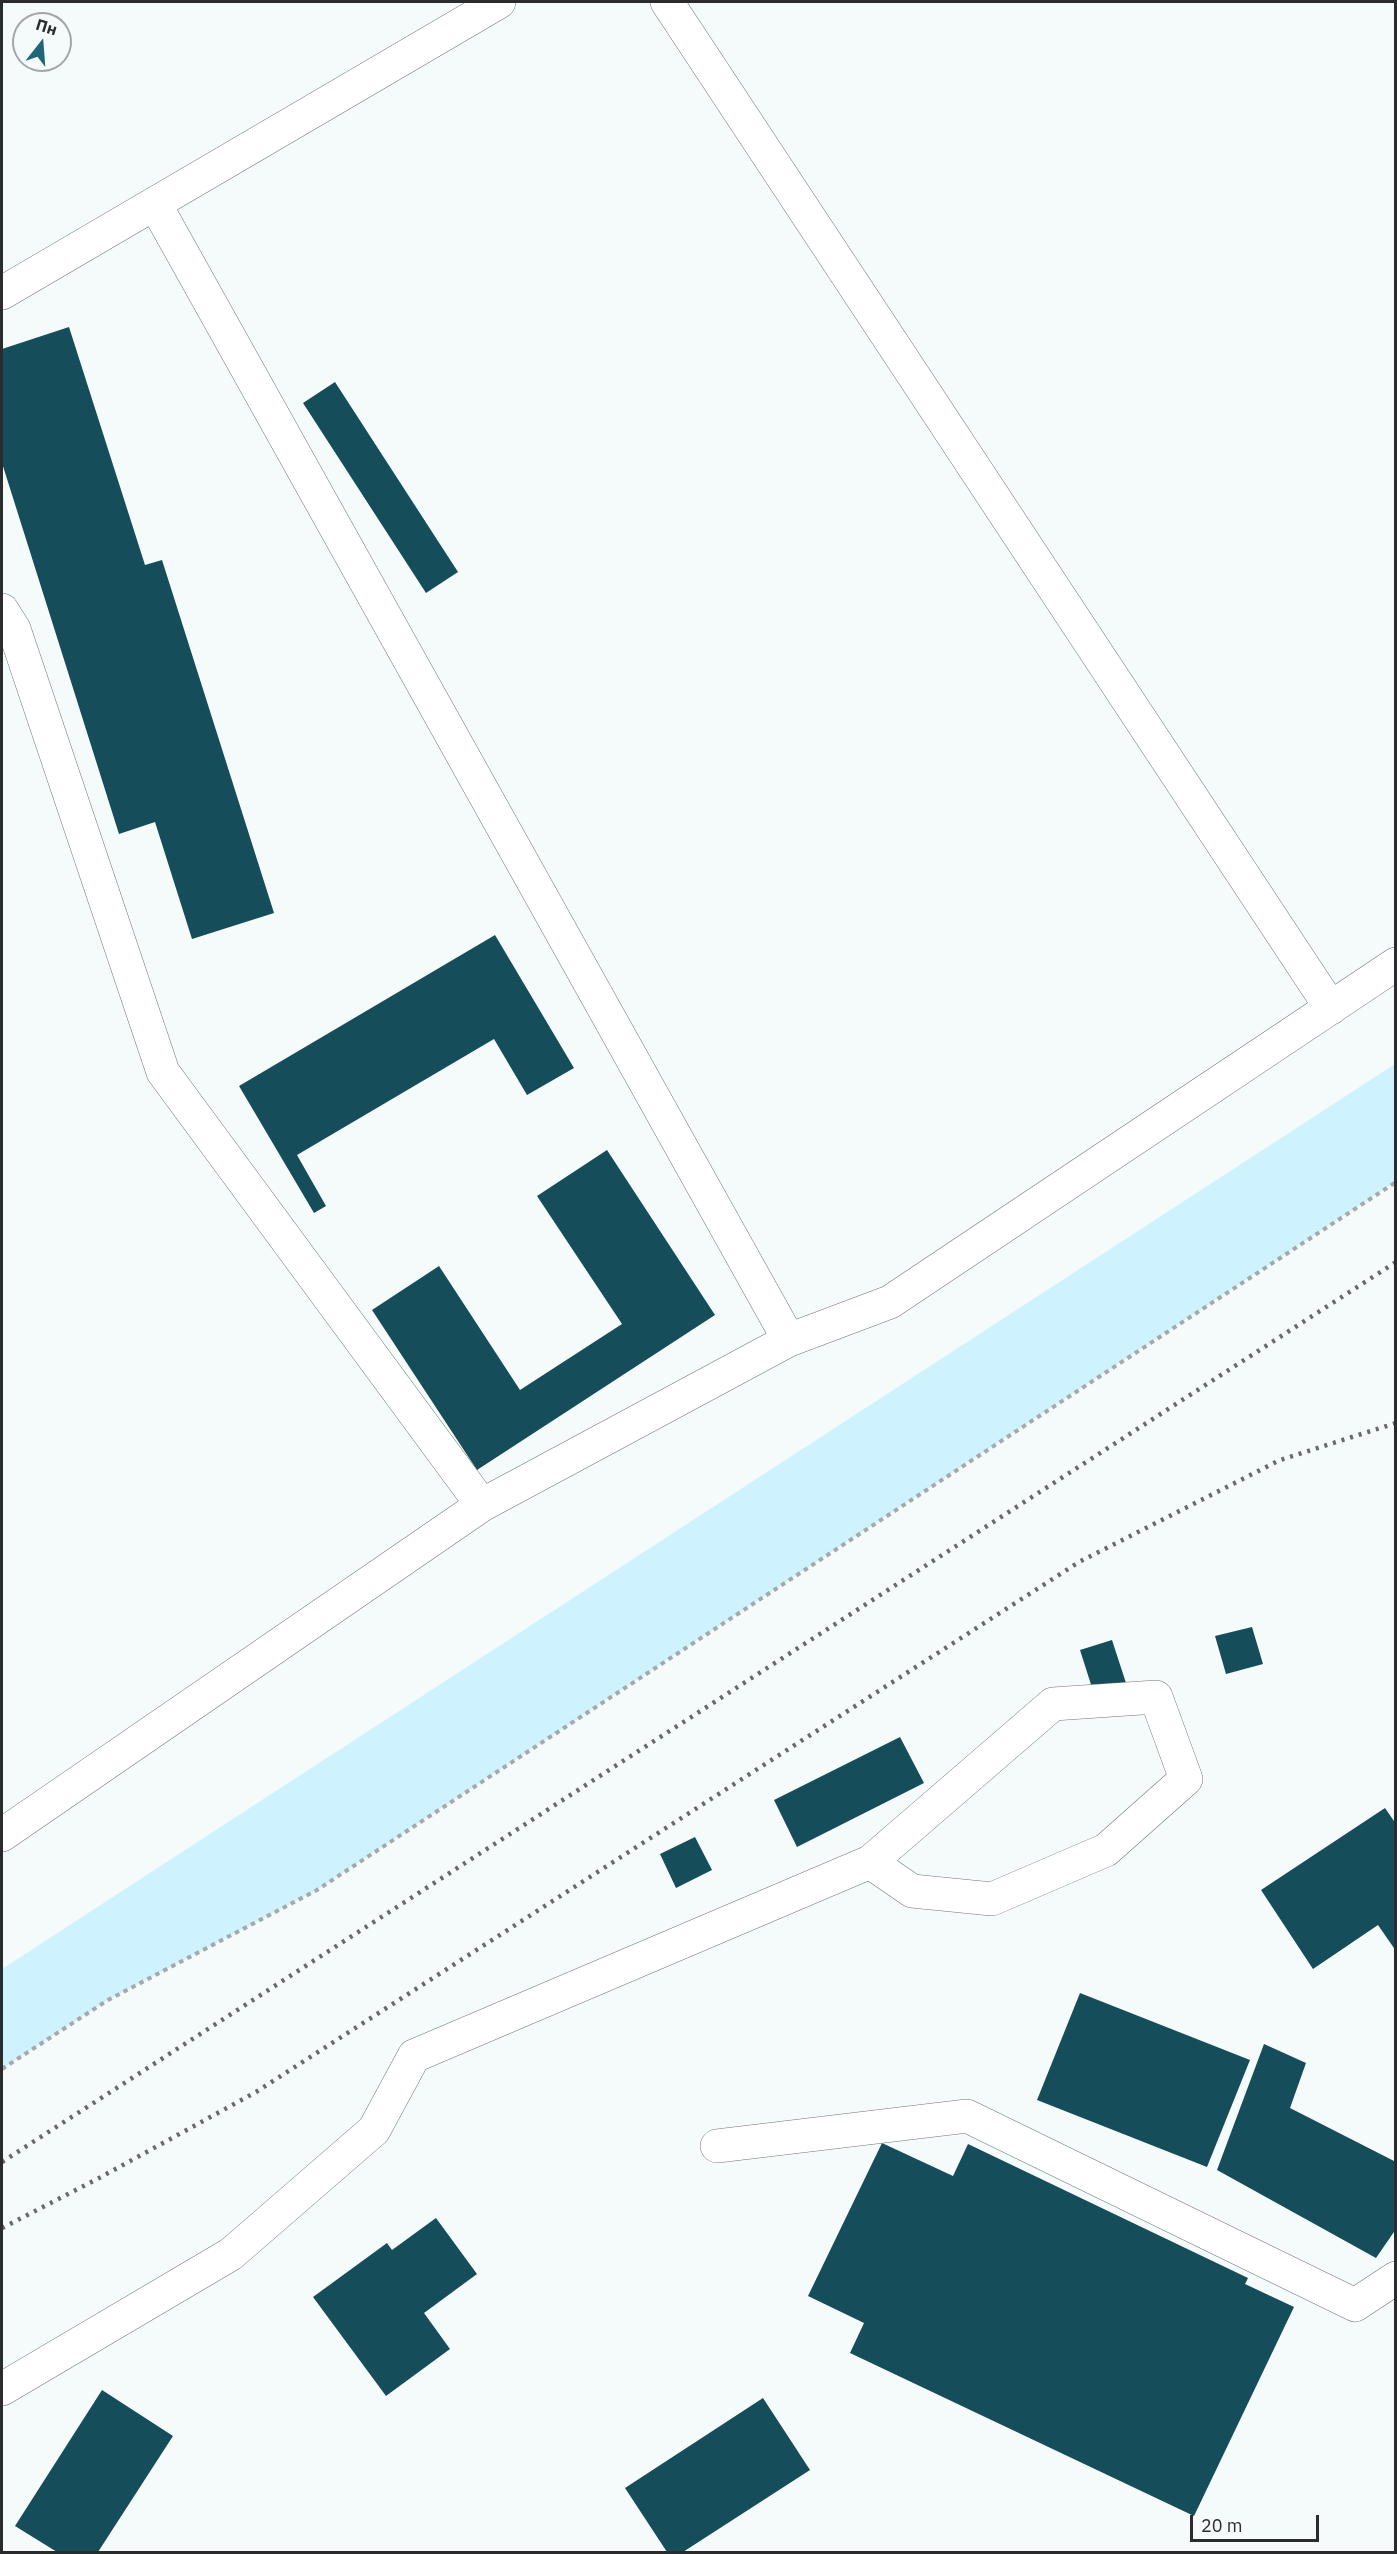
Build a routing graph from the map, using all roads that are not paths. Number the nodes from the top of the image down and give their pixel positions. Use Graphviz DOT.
graph roads {
  1 [pos="499,2"];
  2 [pos="667,2"];
  3 [pos="155,204"];
  4 [pos="2,294"];
  5 [pos="2,610"];
  6 [pos="1395,964"];
  7 [pos="1330,1008"];
  8 [pos="789,1340"];
  9 [pos="482,1504"];
  10 [pos="4,1829"];
  11 [pos="870,1862"];
  12 [pos="717,2146"];
  13 [pos="1395,2278"];
  14 [pos="2,2389"];
  1 -- 3 [label="lane"];
  2 -- 7 [label="lane"];
  3 -- 4 [label="lane"];
  3 -- 8 [label="lane"];
  5 -- 9 [label="lane"];
  6 -- 7 [label="lane"];
  7 -- 8 [label="lane"];
  8 -- 9 [label="lane"];
  9 -- 10 [label="lane"];
  11 -- 11 [label="lane"];
  11 -- 14 [label="lane"];
  12 -- 13 [label="lane"];
}
